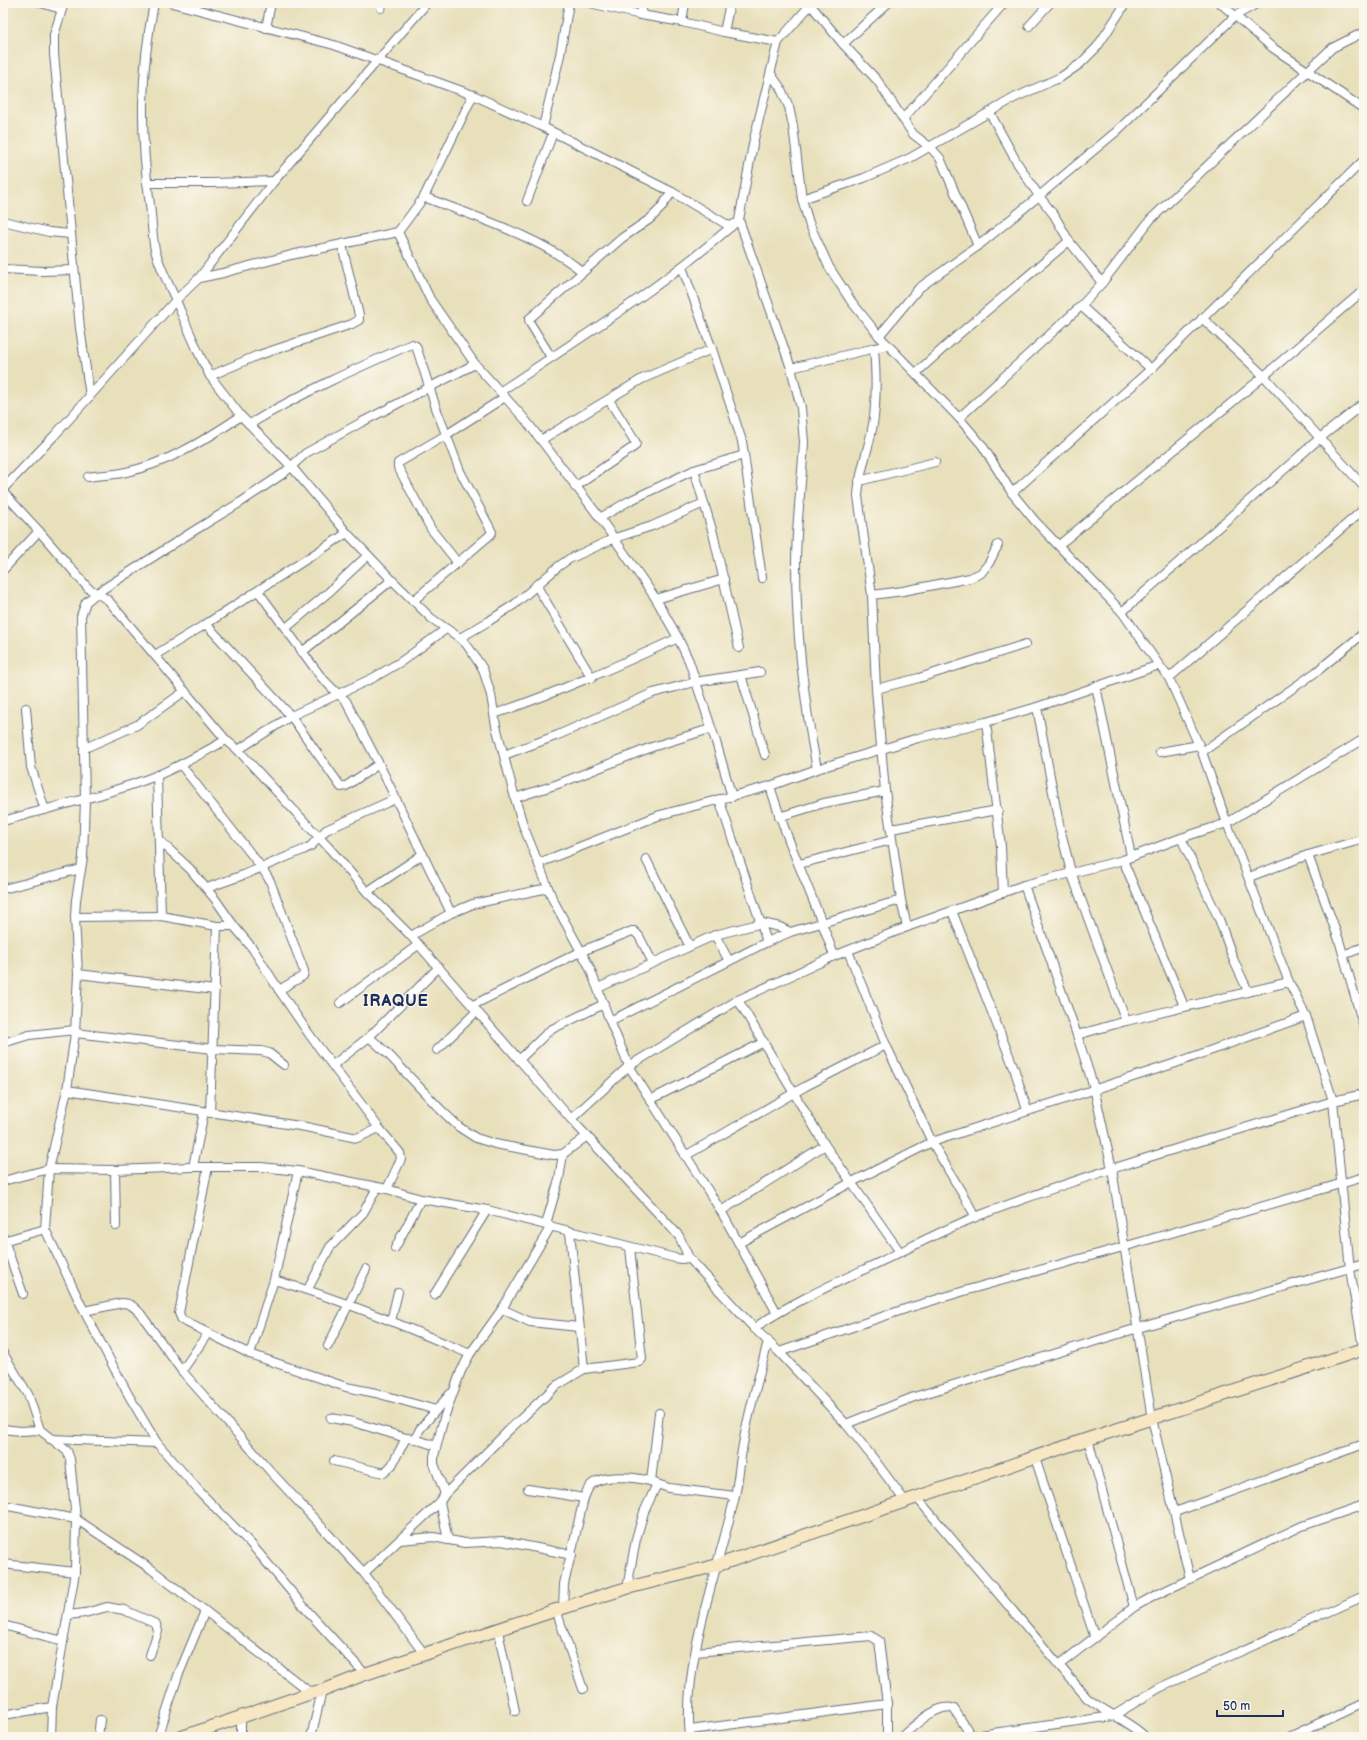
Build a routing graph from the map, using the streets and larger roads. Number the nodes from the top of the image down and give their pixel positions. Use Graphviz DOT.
graph roads {
  1 [pos="41,3"];
  2 [pos="154,3"];
  3 [pos="172,3"];
  4 [pos="271,3"];
  5 [pos="427,3"];
  6 [pos="569,3"];
  7 [pos="590,3"];
  8 [pos="643,3"];
  9 [pos="685,3"];
  10 [pos="730,3"];
  11 [pos="811,3"];
  12 [pos="888,3"];
  13 [pos="1004,3"];
  14 [pos="1050,3"];
  15 [pos="1126,3"];
  16 [pos="1220,3"];
  17 [pos="1258,3"];
  18 [pos="62,6"];
  19 [pos="641,16"];
  20 [pos="1235,16"];
  21 [pos="682,22"];
  22 [pos="1029,26"];
  23 [pos="266,28"];
  24 [pos="724,32"];
  25 [pos="1364,32"];
  26 [pos="778,42"];
  27 [pos="844,44"];
  28 [pos="378,60"];
  29 [pos="1307,72"];
  30 [pos="771,74"];
  31 [pos="473,95"];
  32 [pos="1364,109"];
  33 [pos="990,113"];
  34 [pos="903,119"];
  35 [pos="543,127"];
  36 [pos="553,133"];
  37 [pos="931,148"];
  38 [pos="1364,160"];
  39 [pos="274,181"];
  40 [pos="147,183"];
  41 [pos="672,192"];
  42 [pos="1039,196"];
  43 [pos="424,197"];
  44 [pos="802,199"];
  45 [pos="527,201"];
  46 [pos="739,220"];
  47 [pos="3,221"];
  48 [pos="731,227"];
  49 [pos="398,232"];
  50 [pos="70,234"];
  51 [pos="1069,241"];
  52 [pos="342,245"];
  53 [pos="978,246"];
  54 [pos="682,267"];
  55 [pos="3,268"];
  56 [pos="74,270"];
  57 [pos="583,272"];
  58 [pos="199,278"];
  59 [pos="1102,284"];
  60 [pos="1364,290"];
  61 [pos="176,300"];
  62 [pos="1080,306"];
  63 [pos="1202,318"];
  64 [pos="879,336"];
  65 [pos="888,345"];
  66 [pos="712,348"];
  67 [pos="874,348"];
  68 [pos="551,357"];
  69 [pos="475,364"];
  70 [pos="791,368"];
  71 [pos="1151,368"];
  72 [pos="916,373"];
  73 [pos="210,376"];
  74 [pos="1264,376"];
  75 [pos="430,387"];
  76 [pos="503,394"];
  77 [pos="90,396"];
  78 [pos="609,400"];
  79 [pos="1364,403"];
  80 [pos="241,416"];
  81 [pos="959,418"];
  82 [pos="250,424"];
  83 [pos="446,435"];
  84 [pos="1320,438"];
  85 [pos="541,440"];
  86 [pos="744,454"];
  87 [pos="935,462"];
  88 [pos="291,466"];
  89 [pos="694,470"];
  90 [pos="88,476"];
  91 [pos="859,480"];
  92 [pos="576,487"];
  93 [pos="1364,487"];
  94 [pos="3,491"];
  95 [pos="1012,493"];
  96 [pos="704,503"];
  97 [pos="1364,509"];
  98 [pos="600,518"];
  99 [pos="39,531"];
  100 [pos="347,533"];
  101 [pos="615,538"];
  102 [pos="998,545"];
  103 [pos="1059,545"];
  104 [pos="368,555"];
  105 [pos="458,563"];
  106 [pos="3,570"];
  107 [pos="762,578"];
  108 [pos="724,579"];
  109 [pos="392,580"];
  110 [pos="536,585"];
  111 [pos="258,591"];
  112 [pos="97,594"];
  113 [pos="872,595"];
  114 [pos="656,599"];
  115 [pos="413,601"];
  116 [pos="1122,612"];
  117 [pos="206,624"];
  118 [pos="286,628"];
  119 [pos="446,629"];
  120 [pos="1364,633"];
  121 [pos="460,638"];
  122 [pos="678,638"];
  123 [pos="1026,644"];
  124 [pos="739,648"];
  125 [pos="302,652"];
  126 [pos="155,655"];
  127 [pos="1158,665"];
  128 [pos="760,672"];
  129 [pos="741,675"];
  130 [pos="592,678"];
  131 [pos="1169,678"];
  132 [pos="695,682"];
  133 [pos="1096,686"];
  134 [pos="876,689"];
  135 [pos="185,691"];
  136 [pos="338,694"];
  137 [pos="1037,707"];
  138 [pos="26,708"];
  139 [pos="494,714"];
  140 [pos="291,716"];
  141 [pos="986,722"];
  142 [pos="710,729"];
  143 [pos="1364,739"];
  144 [pos="226,740"];
  145 [pos="85,748"];
  146 [pos="1201,748"];
  147 [pos="882,749"];
  148 [pos="238,750"];
  149 [pos="1160,752"];
  150 [pos="504,755"];
  151 [pos="766,755"];
  152 [pos="379,764"];
  153 [pos="180,765"];
  154 [pos="817,769"];
  155 [pos="157,775"];
  156 [pos="770,786"];
  157 [pos="885,791"];
  158 [pos="732,796"];
  159 [pos="395,798"];
  160 [pos="515,798"];
  161 [pos="85,799"];
  162 [pos="719,799"];
  163 [pos="45,810"];
  164 [pos="998,810"];
  165 [pos="779,817"];
  166 [pos="3,821"];
  167 [pos="1227,823"];
  168 [pos="891,829"];
  169 [pos="319,838"];
  170 [pos="1181,838"];
  171 [pos="1364,839"];
  172 [pos="892,840"];
  173 [pos="160,841"];
  174 [pos="423,854"];
  175 [pos="1308,855"];
  176 [pos="1131,856"];
  177 [pos="646,859"];
  178 [pos="1123,860"];
  179 [pos="539,863"];
  180 [pos="798,864"];
  181 [pos="262,868"];
  182 [pos="81,869"];
  183 [pos="1071,872"];
  184 [pos="1248,877"];
  185 [pos="1024,885"];
  186 [pos="207,888"];
  187 [pos="548,888"];
  188 [pos="3,889"];
  189 [pos="367,892"];
  190 [pos="1003,893"];
  191 [pos="901,900"];
  192 [pos="952,911"];
  193 [pos="451,913"];
  194 [pos="161,916"];
  195 [pos="75,917"];
  196 [pos="823,922"];
  197 [pos="762,923"];
  198 [pos="217,926"];
  199 [pos="234,926"];
  200 [pos="907,926"];
  201 [pos="790,932"];
  202 [pos="715,935"];
  203 [pos="411,936"];
  204 [pos="767,942"];
  205 [pos="418,945"];
  206 [pos="689,945"];
  207 [pos="1364,946"];
  208 [pos="582,951"];
  209 [pos="848,951"];
  210 [pos="1344,955"];
  211 [pos="834,956"];
  212 [pos="728,961"];
  213 [pos="652,963"];
  214 [pos="439,967"];
  215 [pos="78,974"];
  216 [pos="1289,982"];
  217 [pos="598,988"];
  218 [pos="215,990"];
  219 [pos="279,990"];
  220 [pos="1248,991"];
  221 [pos="1364,997"];
  222 [pos="738,1000"];
  223 [pos="1356,1000"];
  224 [pos="340,1002"];
  225 [pos="604,1004"];
  226 [pos="1184,1006"];
  227 [pos="475,1008"];
  228 [pos="1306,1016"];
  229 [pos="610,1021"];
  230 [pos="1126,1021"];
  231 [pos="1364,1028"];
  232 [pos="75,1032"];
  233 [pos="1077,1035"];
  234 [pos="369,1037"];
  235 [pos="764,1042"];
  236 [pos="3,1043"];
  237 [pos="886,1045"];
  238 [pos="213,1048"];
  239 [pos="437,1050"];
  240 [pos="519,1060"];
  241 [pos="284,1064"];
  242 [pos="333,1065"];
  243 [pos="629,1066"];
  244 [pos="1094,1088"];
  245 [pos="67,1090"];
  246 [pos="794,1094"];
  247 [pos="1364,1094"];
  248 [pos="650,1100"];
  249 [pos="1333,1101"];
  250 [pos="1027,1110"];
  251 [pos="207,1112"];
  252 [pos="570,1119"];
  253 [pos="379,1128"];
  254 [pos="587,1136"];
  255 [pos="932,1142"];
  256 [pos="825,1145"];
  257 [pos="563,1154"];
  258 [pos="685,1156"];
  259 [pos="193,1167"];
  260 [pos="208,1167"];
  261 [pos="49,1169"];
  262 [pos="1112,1169"];
  263 [pos="115,1170"];
  264 [pos="298,1171"];
  265 [pos="1364,1177"];
  266 [pos="3,1181"];
  267 [pos="852,1182"];
  268 [pos="1340,1184"];
  269 [pos="377,1188"];
  270 [pos="387,1189"];
  271 [pos="421,1199"];
  272 [pos="487,1210"];
  273 [pos="721,1211"];
  274 [pos="976,1217"];
  275 [pos="549,1225"];
  276 [pos="116,1226"];
  277 [pos="45,1229"];
  278 [pos="570,1232"];
  279 [pos="3,1239"];
  280 [pos="739,1244"];
  281 [pos="1123,1247"];
  282 [pos="395,1248"];
  283 [pos="630,1248"];
  284 [pos="900,1252"];
  285 [pos="689,1258"];
  286 [pos="1364,1264"];
  287 [pos="366,1269"];
  288 [pos="1350,1269"];
  289 [pos="274,1280"];
  290 [pos="308,1289"];
  291 [pos="398,1292"];
  292 [pos="23,1294"];
  293 [pos="434,1296"];
  294 [pos="348,1304"];
  295 [pos="502,1309"];
  296 [pos="84,1311"];
  297 [pos="777,1313"];
  298 [pos="391,1321"];
  299 [pos="578,1327"];
  300 [pos="754,1328"];
  301 [pos="1138,1328"];
  302 [pos="208,1333"];
  303 [pos="768,1342"];
  304 [pos="328,1346"];
  305 [pos="1364,1351"];
  306 [pos="779,1352"];
  307 [pos="3,1353"];
  308 [pos="250,1354"];
  309 [pos="470,1354"];
  310 [pos="584,1369"];
  311 [pos="182,1371"];
  312 [pos="452,1392"];
  313 [pos="436,1410"];
  314 [pos="659,1413"];
  315 [pos="331,1418"];
  316 [pos="1152,1419"];
  317 [pos="846,1424"];
  318 [pos="3,1428"];
  319 [pos="40,1430"];
  320 [pos="406,1438"];
  321 [pos="50,1439"];
  322 [pos="415,1439"];
  323 [pos="1088,1439"];
  324 [pos="157,1443"];
  325 [pos="1364,1444"];
  326 [pos="436,1446"];
  327 [pos="1035,1458"];
  328 [pos="334,1461"];
  329 [pos="654,1483"];
  330 [pos="528,1489"];
  331 [pos="445,1494"];
  332 [pos="735,1496"];
  333 [pos="584,1498"];
  334 [pos="917,1498"];
  335 [pos="904,1501"];
  336 [pos="440,1502"];
  337 [pos="3,1505"];
  338 [pos="1364,1505"];
  339 [pos="1175,1512"];
  340 [pos="76,1518"];
  341 [pos="400,1540"];
  342 [pos="448,1540"];
  343 [pos="572,1555"];
  344 [pos="3,1564"];
  345 [pos="718,1565"];
  346 [pos="75,1572"];
  347 [pos="364,1574"];
  348 [pos="1190,1579"];
  349 [pos="627,1588"];
  350 [pos="1364,1596"];
  351 [pos="1134,1607"];
  352 [pos="559,1609"];
  353 [pos="205,1611"];
  354 [pos="68,1615"];
  355 [pos="3,1625"];
  356 [pos="498,1630"];
  357 [pos="1094,1638"];
  358 [pos="64,1640"];
  359 [pos="696,1652"];
  360 [pos="150,1655"];
  361 [pos="425,1655"];
  362 [pos="1059,1665"];
  363 [pos="365,1674"];
  364 [pos="583,1689"];
  365 [pos="317,1692"];
  366 [pos="1364,1702"];
  367 [pos="887,1704"];
  368 [pos="52,1708"];
  369 [pos="515,1711"];
  370 [pos="3,1715"];
  371 [pos="1113,1716"];
  372 [pos="241,1718"];
  373 [pos="100,1720"];
  374 [pos="690,1733"];
  375 [pos="51,1737"];
  376 [pos="98,1737"];
  377 [pos="158,1737"];
  378 [pos="182,1737"];
  379 [pos="241,1737"];
  380 [pos="311,1737"];
  381 [pos="887,1737"];
  382 [pos="900,1737"];
  383 [pos="972,1737"];
  384 [pos="1146,1737"];
  385 [pos="1289,1737"];
  1 -- 18 [label="street"];
  2 -- 40 [label="street"];
  3 -- 23 [label="street"];
  4 -- 23 [label="street"];
  5 -- 28 [label="street"];
  6 -- 35 [label="street"];
  7 -- 19 [label="street"];
  8 -- 19 [label="street"];
  9 -- 21 [label="street"];
  10 -- 24 [label="street"];
  11 -- 26 [label="street"];
  11 -- 27 [label="street"];
  12 -- 27 [label="street"];
  13 -- 34 [label="street"];
  14 -- 22 [label="street"];
  15 -- 33 [label="street"];
  16 -- 20 [label="street"];
  17 -- 20 [label="street"];
  18 -- 50 [label="street"];
  19 -- 21 [label="street"];
  20 -- 29 [label="street"];
  20 -- 42 [label="street"];
  21 -- 24 [label="street"];
  23 -- 28 [label="street"];
  24 -- 26 [label="street"];
  25 -- 29 [label="street"];
  26 -- 30 [label="street"];
  27 -- 34 [label="street"];
  28 -- 31 [label="street"];
  28 -- 39 [label="street"];
  29 -- 32 [label="street"];
  29 -- 59 [label="street"];
  30 -- 44 [label="street"];
  30 -- 46 [label="street"];
  31 -- 35 [label="street"];
  31 -- 43 [label="street"];
  33 -- 37 [label="street"];
  33 -- 42 [label="street"];
  34 -- 37 [label="street"];
  35 -- 36 [label="street"];
  36 -- 41 [label="street"];
  36 -- 45 [label="street"];
  37 -- 44 [label="street"];
  37 -- 53 [label="street"];
  38 -- 63 [label="street"];
  39 -- 40 [label="street"];
  39 -- 58 [label="street"];
  40 -- 61 [label="street"];
  41 -- 48 [label="street"];
  41 -- 57 [label="street"];
  42 -- 51 [label="street"];
  42 -- 53 [label="street"];
  43 -- 49 [label="street"];
  43 -- 57 [label="street"];
  44 -- 64 [label="street"];
  46 -- 48 [label="street"];
  46 -- 70 [label="street"];
  47 -- 50 [label="street"];
  48 -- 54 [label="street"];
  49 -- 52 [label="street"];
  49 -- 69 [label="street"];
  50 -- 56 [label="street"];
  51 -- 59 [label="street"];
  51 -- 72 [label="street"];
  52 -- 58 [label="street"];
  52 -- 73 [label="street"];
  53 -- 64 [label="street"];
  54 -- 66 [label="street"];
  54 -- 68 [label="street"];
  55 -- 56 [label="street"];
  56 -- 77 [label="street"];
  57 -- 68 [label="street"];
  58 -- 61 [label="street"];
  59 -- 62 [label="street"];
  60 -- 74 [label="street"];
  61 -- 73 [label="street"];
  61 -- 77 [label="street"];
  62 -- 71 [label="street"];
  62 -- 81 [label="street"];
  63 -- 71 [label="street"];
  63 -- 74 [label="street"];
  64 -- 65 [label="street"];
  65 -- 67 [label="street"];
  65 -- 72 [label="street"];
  66 -- 78 [label="street"];
  66 -- 86 [label="street"];
  67 -- 70 [label="street"];
  67 -- 91 [label="street"];
  68 -- 76 [label="street"];
  69 -- 75 [label="street"];
  69 -- 76 [label="street"];
  70 -- 154 [label="street"];
  71 -- 95 [label="street"];
  72 -- 81 [label="street"];
  73 -- 80 [label="street"];
  74 -- 84 [label="street"];
  74 -- 103 [label="street"];
  75 -- 82 [label="street"];
  75 -- 83 [label="street"];
  75 -- 88 [label="street"];
  76 -- 83 [label="street"];
  76 -- 85 [label="street"];
  77 -- 94 [label="street"];
  78 -- 85 [label="street"];
  78 -- 92 [label="street"];
  79 -- 84 [label="street"];
  80 -- 82 [label="street"];
  80 -- 90 [label="street"];
  81 -- 95 [label="street"];
  82 -- 88 [label="street"];
  83 -- 105 [label="street"];
  83 -- 105 [label="street"];
  84 -- 93 [label="street"];
  84 -- 116 [label="street"];
  85 -- 92 [label="street"];
  86 -- 89 [label="street"];
  86 -- 107 [label="street"];
  87 -- 91 [label="street"];
  88 -- 100 [label="street"];
  88 -- 112 [label="street"];
  89 -- 96 [label="street"];
  89 -- 98 [label="street"];
  91 -- 113 [label="street"];
  92 -- 98 [label="street"];
  94 -- 99 [label="street"];
  95 -- 103 [label="street"];
  96 -- 101 [label="street"];
  96 -- 108 [label="street"];
  97 -- 131 [label="street"];
  98 -- 101 [label="street"];
  99 -- 106 [label="street"];
  99 -- 112 [label="street"];
  100 -- 104 [label="street"];
  100 -- 111 [label="street"];
  101 -- 110 [label="street"];
  101 -- 114 [label="street"];
  102 -- 113 [label="street"];
  103 -- 116 [label="street"];
  104 -- 109 [label="street"];
  104 -- 118 [label="street"];
  105 -- 115 [label="street"];
  108 -- 114 [label="street"];
  108 -- 124 [label="street"];
  109 -- 115 [label="street"];
  109 -- 125 [label="street"];
  110 -- 121 [label="street"];
  110 -- 130 [label="street"];
  111 -- 117 [label="street"];
  111 -- 118 [label="street"];
  112 -- 126 [label="street"];
  112 -- 145 [label="street"];
  113 -- 134 [label="street"];
  114 -- 122 [label="street"];
  115 -- 119 [label="street"];
  116 -- 127 [label="street"];
  117 -- 126 [label="street"];
  117 -- 140 [label="street"];
  118 -- 125 [label="street"];
  119 -- 121 [label="street"];
  119 -- 136 [label="street"];
  120 -- 146 [label="street"];
  121 -- 139 [label="street"];
  122 -- 130 [label="street"];
  122 -- 132 [label="street"];
  123 -- 134 [label="street"];
  125 -- 136 [label="street"];
  126 -- 135 [label="street"];
  127 -- 131 [label="street"];
  127 -- 133 [label="street"];
  128 -- 129 [label="street"];
  129 -- 132 [label="street"];
  129 -- 151 [label="street"];
  130 -- 139 [label="street"];
  131 -- 146 [label="street"];
  132 -- 142 [label="street"];
  132 -- 150 [label="street"];
  133 -- 137 [label="street"];
  133 -- 176 [label="street"];
  134 -- 147 [label="street"];
  135 -- 144 [label="street"];
  135 -- 145 [label="street"];
  136 -- 140 [label="street"];
  136 -- 152 [label="street"];
  137 -- 141 [label="street"];
  137 -- 183 [label="street"];
  138 -- 163 [label="street"];
  139 -- 150 [label="street"];
  140 -- 148 [label="street"];
  140 -- 152 [label="street"];
  141 -- 147 [label="street"];
  141 -- 164 [label="street"];
  142 -- 158 [label="street"];
  142 -- 160 [label="street"];
  143 -- 167 [label="street"];
  144 -- 148 [label="street"];
  144 -- 153 [label="street"];
  145 -- 161 [label="street"];
  146 -- 149 [label="street"];
  146 -- 167 [label="street"];
  147 -- 154 [label="street"];
  147 -- 157 [label="street"];
  148 -- 169 [label="street"];
  150 -- 160 [label="street"];
  152 -- 159 [label="street"];
  153 -- 155 [label="street"];
  153 -- 181 [label="street"];
  154 -- 156 [label="street"];
  155 -- 161 [label="street"];
  155 -- 173 [label="street"];
  156 -- 158 [label="street"];
  156 -- 165 [label="street"];
  157 -- 165 [label="street"];
  157 -- 168 [label="street"];
  158 -- 162 [label="street"];
  159 -- 169 [label="street"];
  159 -- 174 [label="street"];
  160 -- 179 [label="street"];
  161 -- 163 [label="street"];
  161 -- 182 [label="street"];
  162 -- 179 [label="street"];
  162 -- 197 [label="street"];
  163 -- 166 [label="street"];
  164 -- 168 [label="street"];
  164 -- 190 [label="street"];
  165 -- 180 [label="street"];
  167 -- 170 [label="street"];
  167 -- 184 [label="street"];
  168 -- 172 [label="street"];
  169 -- 181 [label="street"];
  169 -- 189 [label="street"];
  170 -- 176 [label="street"];
  170 -- 220 [label="street"];
  171 -- 175 [label="street"];
  172 -- 180 [label="street"];
  172 -- 191 [label="street"];
  173 -- 186 [label="street"];
  173 -- 194 [label="street"];
  174 -- 189 [label="street"];
  174 -- 193 [label="street"];
  175 -- 184 [label="street"];
  175 -- 210 [label="street"];
  176 -- 178 [label="street"];
  177 -- 206 [label="street"];
  178 -- 183 [label="street"];
  178 -- 226 [label="street"];
  179 -- 187 [label="street"];
  180 -- 196 [label="street"];
  181 -- 186 [label="street"];
  181 -- 219 [label="street"];
  182 -- 188 [label="street"];
  182 -- 195 [label="street"];
  183 -- 185 [label="street"];
  183 -- 230 [label="street"];
  184 -- 216 [label="street"];
  185 -- 190 [label="street"];
  185 -- 233 [label="street"];
  186 -- 199 [label="street"];
  187 -- 193 [label="street"];
  187 -- 208 [label="street"];
  189 -- 203 [label="street"];
  190 -- 192 [label="street"];
  191 -- 196 [label="street"];
  191 -- 200 [label="street"];
  192 -- 200 [label="street"];
  192 -- 250 [label="street"];
  193 -- 203 [label="street"];
  194 -- 195 [label="street"];
  194 -- 198 [label="street"];
  195 -- 215 [label="street"];
  196 -- 201 [label="street"];
  196 -- 211 [label="street"];
  197 -- 201 [label="street"];
  197 -- 202 [label="street"];
  197 -- 204 [label="street"];
  198 -- 199 [label="street"];
  198 -- 218 [label="street"];
  199 -- 219 [label="street"];
  200 -- 209 [label="street"];
  201 -- 204 [label="street"];
  202 -- 206 [label="street"];
  202 -- 212 [label="street"];
  203 -- 205 [label="street"];
  204 -- 212 [label="street"];
  205 -- 214 [label="street"];
  205 -- 224 [label="street"];
  206 -- 213 [label="street"];
  207 -- 210 [label="street"];
  208 -- 213 [label="street"];
  208 -- 217 [label="street"];
  208 -- 227 [label="street"];
  209 -- 211 [label="street"];
  209 -- 237 [label="street"];
  210 -- 223 [label="street"];
  211 -- 222 [label="street"];
  212 -- 229 [label="street"];
  213 -- 217 [label="street"];
  214 -- 227 [label="street"];
  214 -- 234 [label="street"];
  215 -- 218 [label="street"];
  215 -- 232 [label="street"];
  216 -- 220 [label="street"];
  216 -- 228 [label="street"];
  217 -- 225 [label="street"];
  218 -- 238 [label="street"];
  219 -- 242 [label="street"];
  220 -- 226 [label="street"];
  221 -- 223 [label="street"];
  222 -- 235 [label="street"];
  222 -- 243 [label="street"];
  223 -- 231 [label="street"];
  225 -- 229 [label="street"];
  225 -- 240 [label="street"];
  226 -- 230 [label="street"];
  227 -- 239 [label="street"];
  227 -- 240 [label="street"];
  228 -- 244 [label="street"];
  228 -- 249 [label="street"];
  229 -- 243 [label="street"];
  230 -- 233 [label="street"];
  232 -- 236 [label="street"];
  232 -- 238 [label="street"];
  232 -- 245 [label="street"];
  233 -- 244 [label="street"];
  234 -- 242 [label="street"];
  234 -- 257 [label="street"];
  235 -- 246 [label="street"];
  235 -- 248 [label="street"];
  237 -- 246 [label="street"];
  237 -- 255 [label="street"];
  238 -- 241 [label="street"];
  238 -- 251 [label="street"];
  240 -- 252 [label="street"];
  242 -- 253 [label="street"];
  243 -- 248 [label="street"];
  243 -- 252 [label="street"];
  244 -- 250 [label="street"];
  244 -- 262 [label="street"];
  245 -- 251 [label="street"];
  245 -- 261 [label="street"];
  246 -- 256 [label="street"];
  246 -- 258 [label="street"];
  247 -- 249 [label="street"];
  248 -- 258 [label="street"];
  249 -- 262 [label="street"];
  249 -- 268 [label="street"];
  250 -- 255 [label="street"];
  251 -- 253 [label="street"];
  251 -- 259 [label="street"];
  252 -- 254 [label="street"];
  253 -- 270 [label="street"];
  254 -- 257 [label="street"];
  254 -- 285 [label="street"];
  255 -- 267 [label="street"];
  255 -- 274 [label="street"];
  256 -- 267 [label="street"];
  256 -- 273 [label="street"];
  257 -- 275 [label="street"];
  258 -- 273 [label="street"];
  259 -- 260 [label="street"];
  259 -- 263 [label="street"];
  260 -- 264 [label="street"];
  260 -- 302 [label="street"];
  261 -- 263 [label="street"];
  261 -- 266 [label="street"];
  261 -- 277 [label="street"];
  262 -- 274 [label="street"];
  262 -- 281 [label="street"];
  263 -- 276 [label="street"];
  264 -- 269 [label="street"];
  264 -- 289 [label="street"];
  265 -- 268 [label="street"];
  267 -- 280 [label="street"];
  267 -- 284 [label="street"];
  268 -- 281 [label="street"];
  268 -- 288 [label="street"];
  269 -- 270 [label="street"];
  269 -- 290 [label="street"];
  270 -- 271 [label="street"];
  271 -- 272 [label="street"];
  271 -- 282 [label="street"];
  272 -- 275 [label="street"];
  272 -- 293 [label="street"];
  273 -- 280 [label="street"];
  274 -- 284 [label="street"];
  275 -- 278 [label="street"];
  275 -- 295 [label="street"];
  277 -- 279 [label="street"];
  277 -- 296 [label="street"];
  278 -- 283 [label="street"];
  278 -- 299 [label="street"];
  279 -- 292 [label="street"];
  280 -- 297 [label="street"];
  281 -- 301 [label="street"];
  281 -- 306 [label="street"];
  283 -- 285 [label="street"];
  283 -- 310 [label="street"];
  284 -- 297 [label="street"];
  285 -- 300 [label="street"];
  286 -- 288 [label="street"];
  287 -- 294 [label="street"];
  288 -- 301 [label="street"];
  288 -- 305 [label="street"];
  289 -- 290 [label="street"];
  289 -- 308 [label="street"];
  290 -- 294 [label="street"];
  291 -- 298 [label="street"];
  294 -- 298 [label="street"];
  294 -- 304 [label="street"];
  295 -- 299 [label="street"];
  295 -- 309 [label="street"];
  296 -- 311 [label="street"];
  296 -- 324 [label="street"];
  297 -- 300 [label="street"];
  298 -- 309 [label="street"];
  299 -- 310 [label="street"];
  300 -- 303 [label="street"];
  301 -- 316 [label="street"];
  301 -- 317 [label="street"];
  302 -- 308 [label="street"];
  302 -- 311 [label="street"];
  303 -- 306 [label="street"];
  303 -- 332 [label="street"];
  305 -- 316 [label="street"];
  306 -- 317 [label="street"];
  307 -- 319 [label="street"];
  308 -- 313 [label="street"];
  309 -- 312 [label="street"];
  310 -- 331 [label="street"];
  311 -- 347 [label="street"];
  312 -- 313 [label="street"];
  312 -- 326 [label="street"];
  313 -- 322 [label="street"];
  314 -- 329 [label="street"];
  315 -- 320 [label="street"];
  316 -- 323 [label="street"];
  316 -- 339 [label="street"];
  317 -- 335 [label="street"];
  318 -- 319 [label="street"];
  319 -- 321 [label="street"];
  320 -- 322 [label="street"];
  320 -- 328 [label="street"];
  321 -- 324 [label="street"];
  321 -- 340 [label="street"];
  322 -- 326 [label="street"];
  323 -- 327 [label="street"];
  323 -- 351 [label="street"];
  324 -- 363 [label="street"];
  325 -- 339 [label="street"];
  326 -- 331 [label="street"];
  327 -- 334 [label="street"];
  327 -- 357 [label="street"];
  329 -- 332 [label="street"];
  329 -- 333 [label="street"];
  329 -- 349 [label="street"];
  330 -- 333 [label="street"];
  331 -- 336 [label="street"];
  332 -- 345 [label="street"];
  333 -- 343 [label="street"];
  334 -- 335 [label="street"];
  334 -- 362 [label="street"];
  335 -- 345 [label="street"];
  336 -- 341 [label="street"];
  336 -- 342 [label="street"];
  337 -- 340 [label="street"];
  338 -- 348 [label="street"];
  339 -- 348 [label="street"];
  340 -- 346 [label="street"];
  340 -- 353 [label="street"];
  341 -- 342 [label="street"];
  341 -- 347 [label="street"];
  342 -- 343 [label="street"];
  343 -- 352 [label="street"];
  344 -- 346 [label="street"];
  345 -- 349 [label="street"];
  345 -- 359 [label="street"];
  346 -- 354 [label="street"];
  347 -- 361 [label="street"];
  348 -- 351 [label="street"];
  349 -- 352 [label="street"];
  350 -- 371 [label="street"];
  351 -- 357 [label="street"];
  352 -- 356 [label="street"];
  352 -- 364 [label="street"];
  353 -- 365 [label="street"];
  353 -- 377 [label="street"];
  354 -- 358 [label="street"];
  354 -- 360 [label="street"];
  355 -- 358 [label="street"];
  356 -- 361 [label="street"];
  356 -- 369 [label="street"];
  357 -- 362 [label="street"];
  358 -- 368 [label="street"];
  359 -- 367 [label="street"];
  359 -- 374 [label="street"];
  361 -- 363 [label="street"];
  362 -- 371 [label="street"];
  363 -- 365 [label="street"];
  365 -- 372 [label="street"];
  365 -- 380 [label="street"];
  366 -- 385 [label="street"];
  367 -- 374 [label="street"];
  367 -- 381 [label="street"];
  368 -- 370 [label="street"];
  368 -- 375 [label="street"];
  371 -- 383 [label="street"];
  371 -- 384 [label="street"];
  372 -- 378 [label="street"];
  372 -- 379 [label="street"];
  373 -- 376 [label="street"];
  382 -- 383 [label="street"];
}
